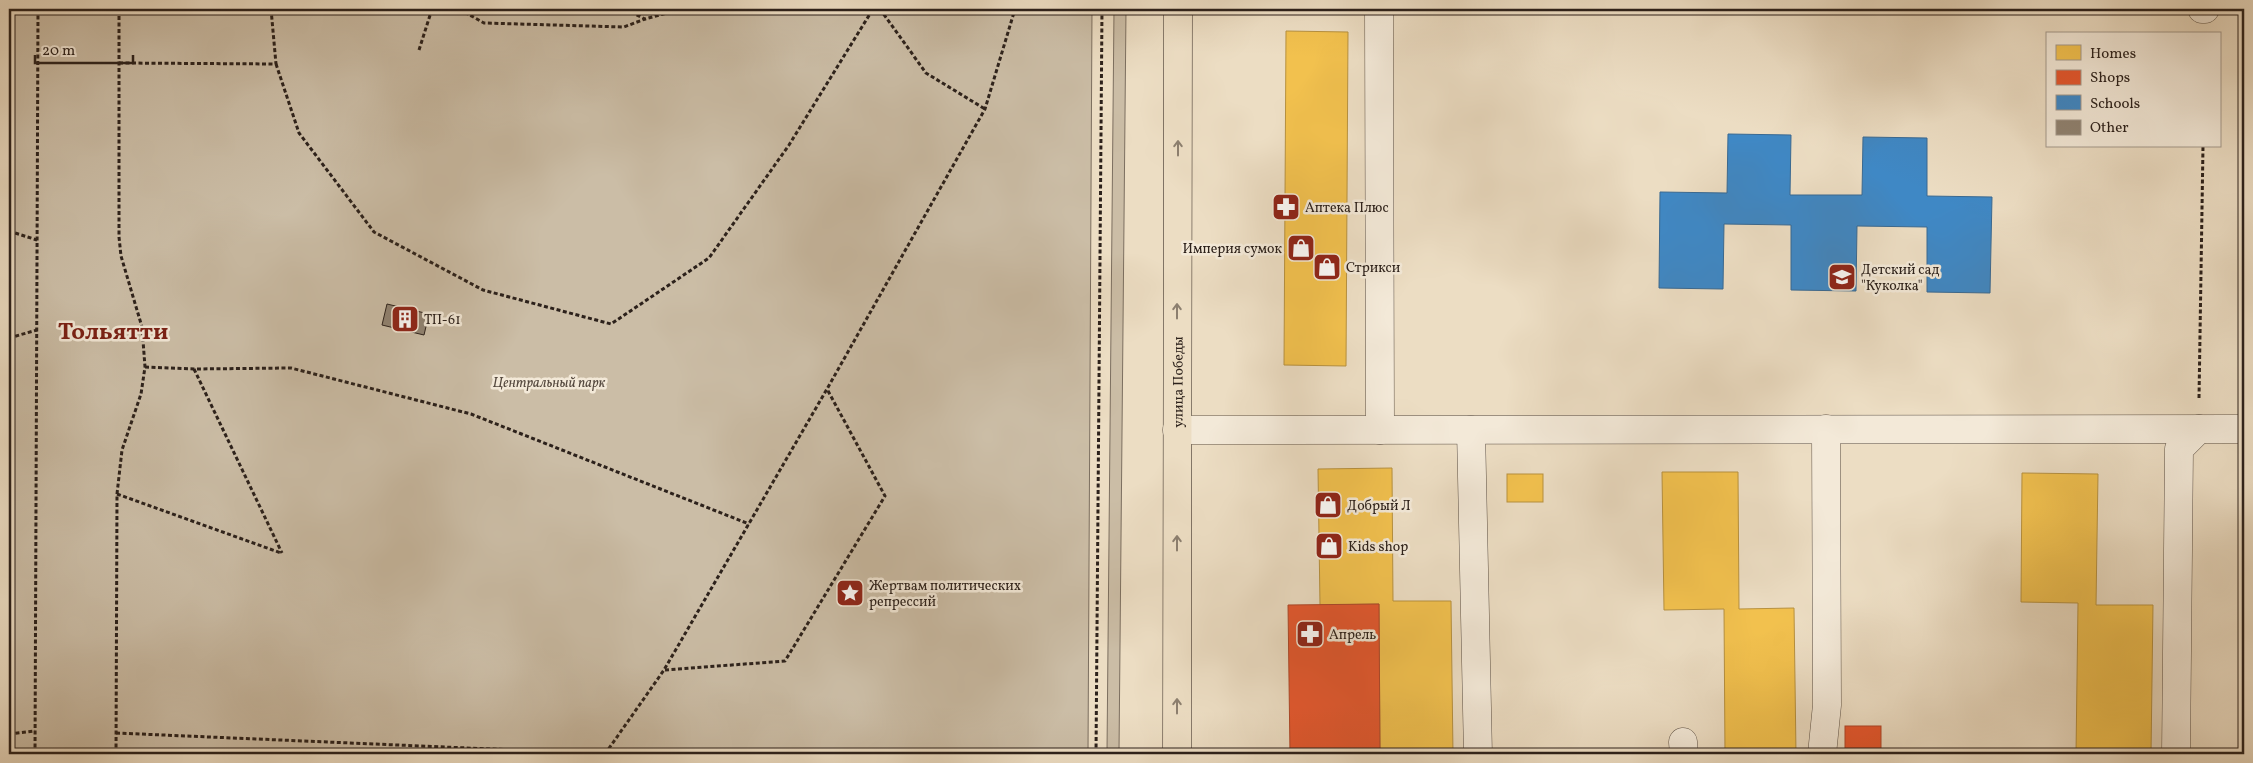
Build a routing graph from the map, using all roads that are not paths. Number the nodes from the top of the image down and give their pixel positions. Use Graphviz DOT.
graph roads {
  1 [pos="1178,9"];
  2 [pos="1379,9"];
  3 [pos="1826,429"];
  4 [pos="2199,429"];
  5 [pos="2244,429"];
  6 [pos="1177,430"];
  7 [pos="1380,430"];
  8 [pos="1471,430"];
  9 [pos="1177,754"];
  10 [pos="1478,754"];
  11 [pos="1822,754"];
  12 [pos="2176,754"];
  6 -- 1 [label="main road, улица Победы, one-way"];
  2 -- 7 [label="lane"];
  3 -- 4 [label="lane"];
  3 -- 8 [label="lane"];
  3 -- 11 [label="lane"];
  4 -- 5 [label="lane"];
  4 -- 12 [label="lane"];
  6 -- 7 [label="lane"];
  9 -- 6 [label="main road, улица Победы, one-way"];
  7 -- 8 [label="lane"];
  8 -- 10 [label="lane"];
}
